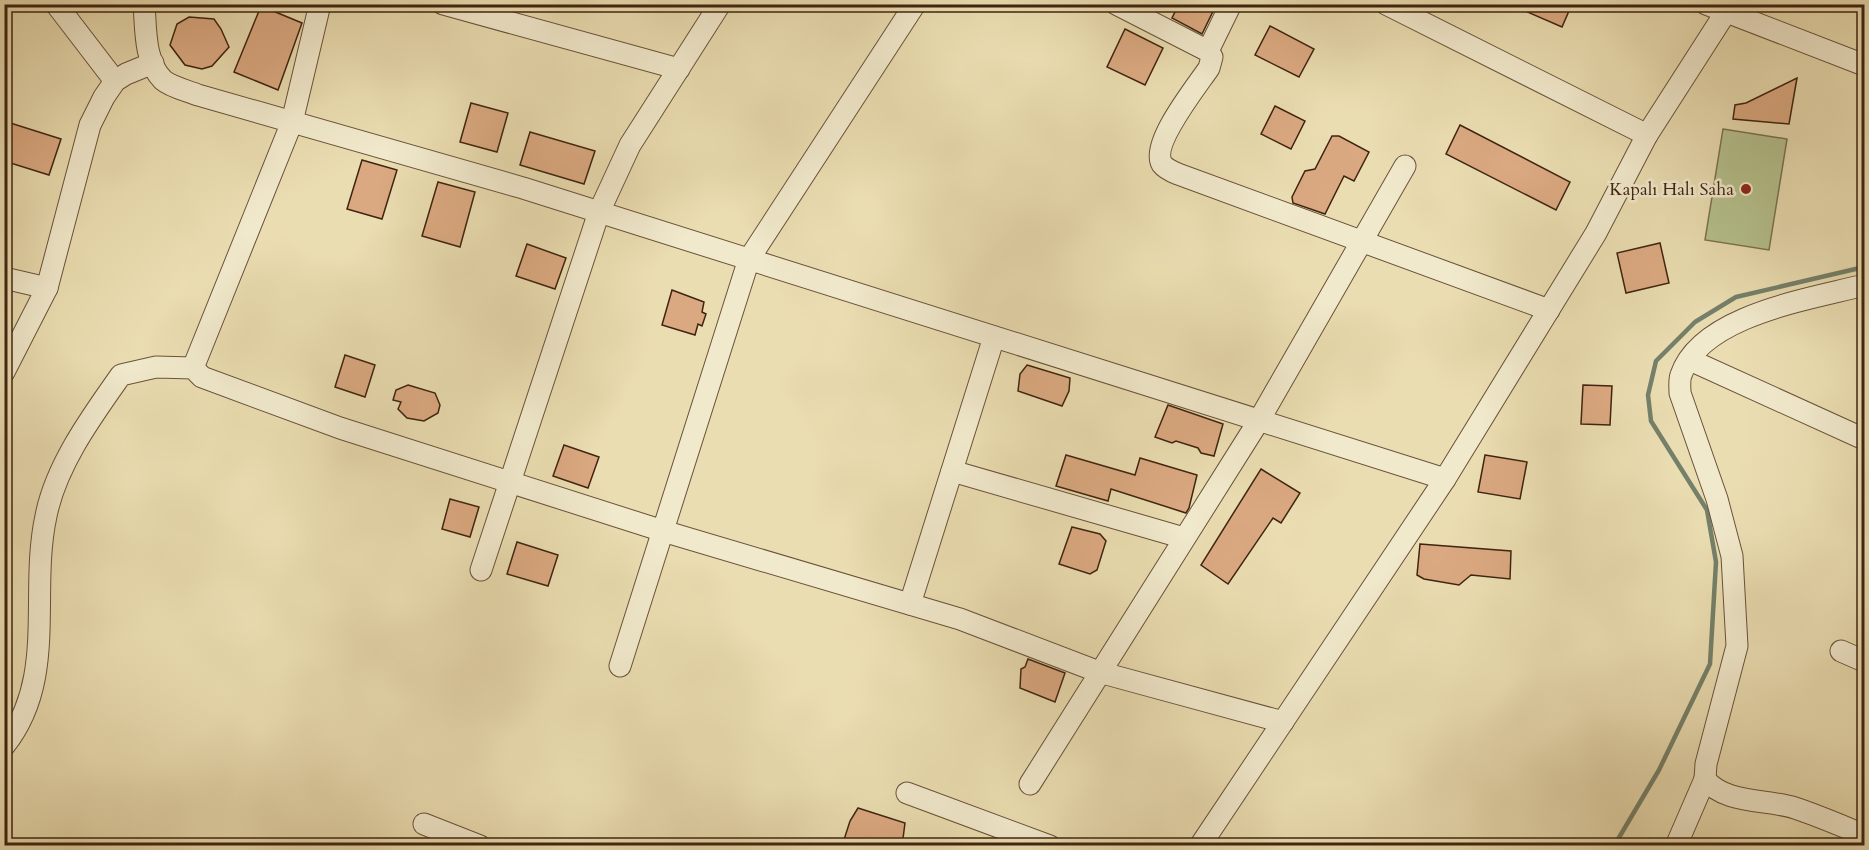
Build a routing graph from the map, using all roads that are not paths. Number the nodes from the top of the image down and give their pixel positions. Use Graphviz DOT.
graph roads {
  1 [pos="56,4"];
  2 [pos="144,4"];
  3 [pos="320,4"];
  4 [pos="443,4"];
  5 [pos="720,4"];
  6 [pos="915,4"];
  7 [pos="1116,4"];
  8 [pos="1231,4"];
  9 [pos="1386,4"];
  10 [pos="1706,4"];
  11 [pos="1729,9"];
  12 [pos="1208,51"];
  13 [pos="153,63"];
  14 [pos="1864,65"];
  15 [pos="679,69"];
  16 [pos="115,81"];
  17 [pos="292,122"];
  18 [pos="1647,135"];
  19 [pos="1405,166"];
  20 [pos="599,212"];
  21 [pos="1359,243"];
  22 [pos="749,259"];
  23 [pos="4,278"];
  24 [pos="1864,285"];
  25 [pos="47,288"];
  26 [pos="1549,310"];
  27 [pos="994,337"];
  28 [pos="1690,360"];
  29 [pos="193,368"];
  30 [pos="4,372"];
  31 [pos="1258,422"];
  32 [pos="1864,438"];
  33 [pos="952,471"];
  34 [pos="1445,478"];
  35 [pos="510,482"];
  36 [pos="663,531"];
  37 [pos="1184,538"];
  38 [pos="481,570"];
  39 [pos="910,604"];
  40 [pos="1840,651"];
  41 [pos="1864,661"];
  42 [pos="620,666"];
  43 [pos="1099,672"];
  44 [pos="1282,722"];
  45 [pos="4,746"];
  46 [pos="1705,778"];
  47 [pos="1030,784"];
  48 [pos="907,793"];
  49 [pos="424,824"];
  50 [pos="1864,835"];
  51 [pos="480,846"];
  52 [pos="1050,846"];
  53 [pos="1200,846"];
  54 [pos="1676,846"];
  1 -- 16 [label="street"];
  2 -- 13 [label="street"];
  3 -- 17 [label="street"];
  4 -- 15 [label="street"];
  5 -- 15 [label="street"];
  6 -- 22 [label="street"];
  7 -- 12 [label="street"];
  8 -- 12 [label="street"];
  9 -- 18 [label="street"];
  10 -- 11 [label="street"];
  11 -- 14 [label="street"];
  11 -- 18 [label="street"];
  12 -- 21 [label="street"];
  13 -- 16 [label="street"];
  13 -- 17 [label="street"];
  15 -- 20 [label="street"];
  16 -- 25 [label="street"];
  17 -- 20 [label="street"];
  17 -- 29 [label="street"];
  18 -- 26 [label="street"];
  19 -- 21 [label="street"];
  20 -- 22 [label="street"];
  20 -- 35 [label="street"];
  21 -- 26 [label="street"];
  21 -- 31 [label="street"];
  22 -- 27 [label="street"];
  22 -- 36 [label="street"];
  23 -- 25 [label="street"];
  24 -- 28 [label="street"];
  25 -- 30 [label="street"];
  26 -- 34 [label="street"];
  27 -- 31 [label="street"];
  27 -- 33 [label="street"];
  28 -- 32 [label="street"];
  28 -- 46 [label="street"];
  29 -- 35 [label="street"];
  29 -- 45 [label="street"];
  31 -- 34 [label="street"];
  31 -- 37 [label="street"];
  33 -- 37 [label="street"];
  33 -- 39 [label="street"];
  34 -- 44 [label="street"];
  35 -- 36 [label="street"];
  35 -- 38 [label="street"];
  36 -- 39 [label="street"];
  36 -- 42 [label="street"];
  37 -- 43 [label="street"];
  39 -- 43 [label="street"];
  40 -- 41 [label="street"];
  43 -- 44 [label="street"];
  43 -- 47 [label="street"];
  44 -- 53 [label="street"];
  46 -- 50 [label="street"];
  46 -- 54 [label="street"];
  48 -- 52 [label="street"];
  49 -- 51 [label="street"];
}
